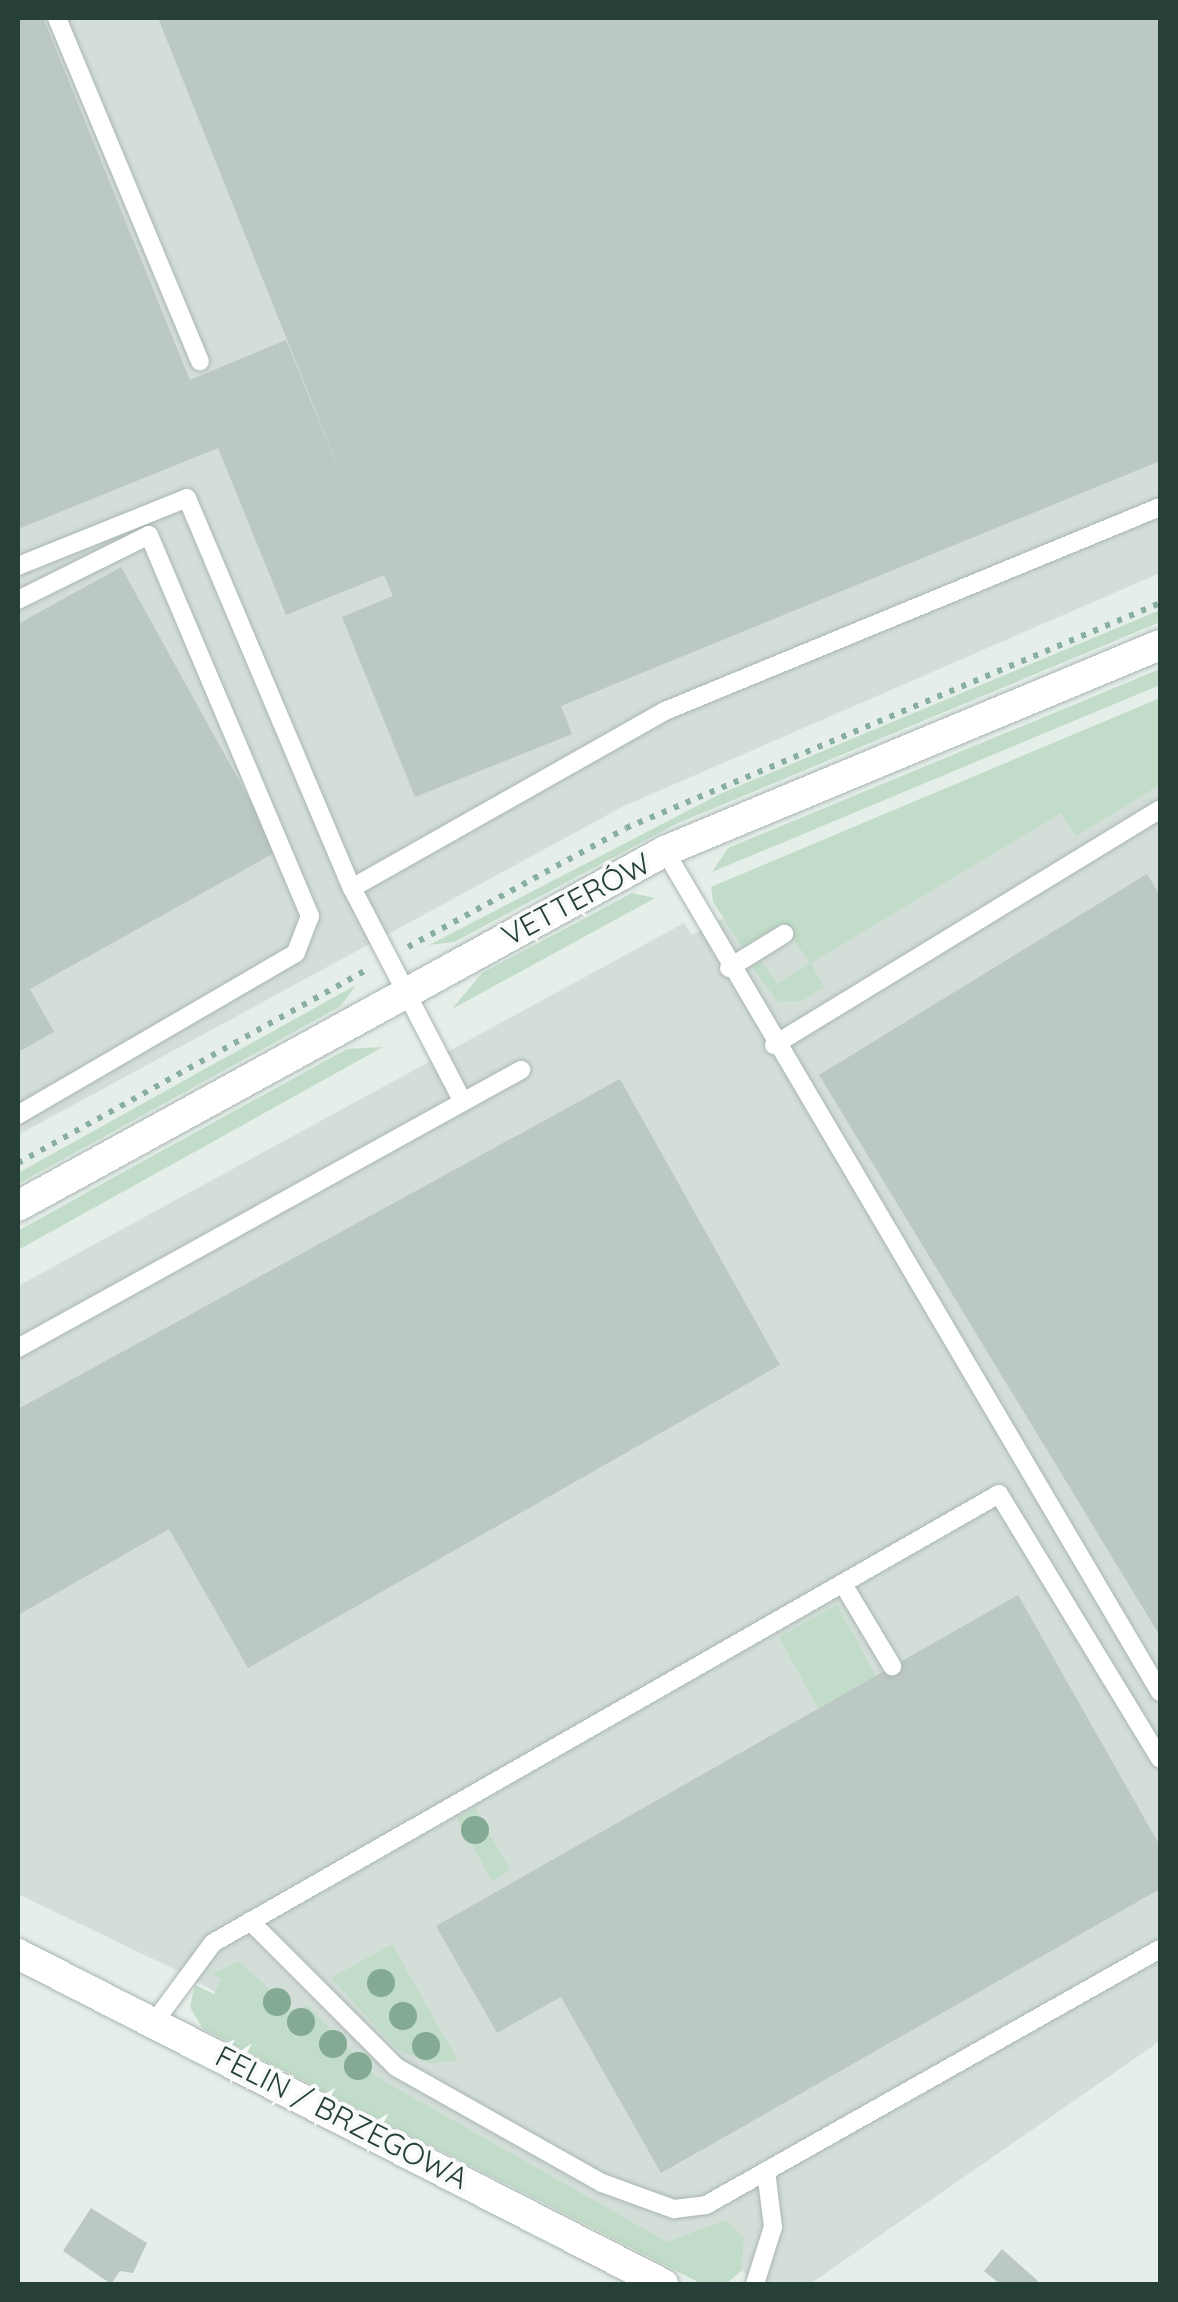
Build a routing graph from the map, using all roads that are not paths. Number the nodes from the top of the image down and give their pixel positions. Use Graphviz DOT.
graph roads {
  1 [pos="58,18"];
  2 [pos="200,361"];
  3 [pos="1160,507"];
  4 [pos="18,566"];
  5 [pos="18,600"];
  6 [pos="1160,645"];
  7 [pos="1160,809"];
  8 [pos="665,851"];
  9 [pos="352,888"];
  10 [pos="784,934"];
  11 [pos="729,968"];
  12 [pos="404,992"];
  13 [pos="774,1045"];
  14 [pos="521,1070"];
  15 [pos="463,1102"];
  16 [pos="18,1115"];
  17 [pos="18,1206"];
  18 [pos="18,1348"];
  19 [pos="844,1584"];
  20 [pos="892,1666"];
  21 [pos="1160,1692"];
  22 [pos="1160,1759"];
  23 [pos="250,1921"];
  24 [pos="1160,1949"];
  25 [pos="18,1954"];
  26 [pos="155,2021"];
  27 [pos="766,2171"];
  28 [pos="664,2284"];
  29 [pos="755,2284"];
  1 -- 2 [label="lane"];
  3 -- 9 [label="lane"];
  4 -- 9 [label="lane"];
  5 -- 16 [label="lane"];
  6 -- 8 [label="street, VETTERÓW"];
  7 -- 13 [label="lane"];
  8 -- 11 [label="lane"];
  8 -- 12 [label="street, VETTERÓW"];
  9 -- 12 [label="lane"];
  10 -- 11 [label="lane"];
  11 -- 13 [label="lane"];
  12 -- 15 [label="lane"];
  12 -- 17 [label="street, VETTERÓW"];
  13 -- 21 [label="lane"];
  14 -- 15 [label="lane"];
  15 -- 18 [label="lane"];
  19 -- 20 [label="lane"];
  19 -- 22 [label="lane"];
  19 -- 23 [label="lane"];
  23 -- 26 [label="lane"];
  23 -- 27 [label="lane"];
  24 -- 27 [label="lane"];
  25 -- 26 [label="street, FELIN / BRZEGOWA"];
  26 -- 28 [label="street, FELIN / BRZEGOWA"];
  27 -- 29 [label="lane"];
}
